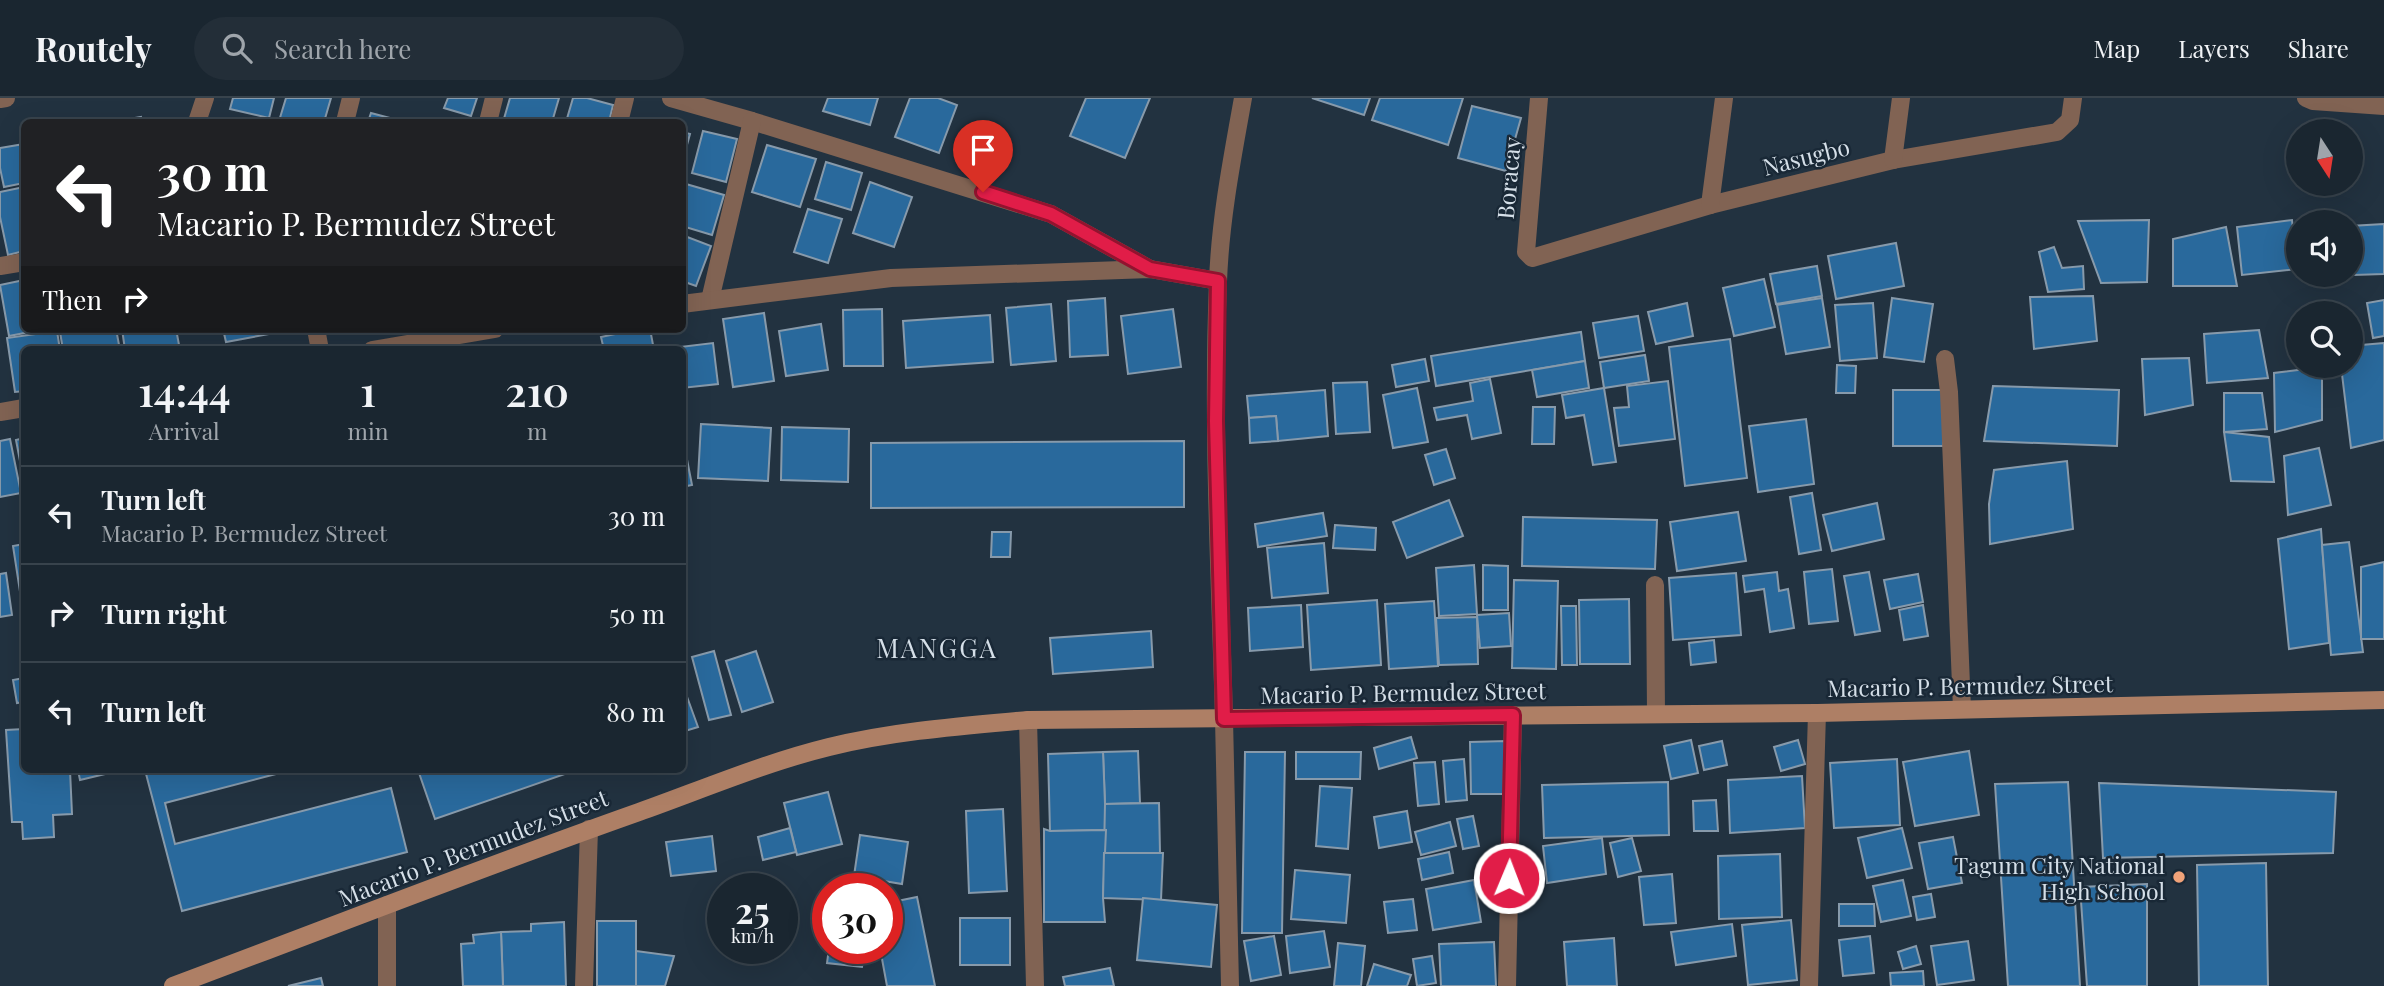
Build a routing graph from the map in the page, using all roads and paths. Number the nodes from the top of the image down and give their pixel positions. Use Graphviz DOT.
graph roads {
  1 [pos="6,98"];
  2 [pos="205,98"];
  3 [pos="351,98"];
  4 [pos="494,98"];
  5 [pos="625,98"];
  6 [pos="671,98"];
  7 [pos="1243,98"];
  8 [pos="1539,98"];
  9 [pos="1724,98"];
  10 [pos="1901,98"];
  11 [pos="2073,98"];
  12 [pos="2306,98"];
  13 [pos="0,99"];
  14 [pos="2384,106"];
  15 [pos="198,119"];
  16 [pos="346,119"];
  17 [pos="489,119"];
  18 [pos="620,119"];
  19 [pos="752,121"];
  20 [pos="1893,160"];
  21 [pos="1710,205"];
  22 [pos="1532,258"];
  23 [pos="21,262"];
  24 [pos="0,266"];
  25 [pos="1150,269"];
  26 [pos="1218,281"];
  27 [pos="710,300"];
  28 [pos="686,303"];
  29 [pos="448,333"];
  30 [pos="390,346"];
  31 [pos="1945,359"];
  32 [pos="21,408"];
  33 [pos="0,412"];
  34 [pos="1655,585"];
  35 [pos="2384,700"];
  36 [pos="1962,709"];
  37 [pos="1817,713"];
  38 [pos="1656,714"];
  39 [pos="1513,715"];
  40 [pos="1224,719"];
  41 [pos="1028,720"];
  42 [pos="589,829"];
  43 [pos="387,905"];
  44 [pos="173,986"];
  45 [pos="387,986"];
  46 [pos="584,986"];
  47 [pos="1035,986"];
  48 [pos="1230,986"];
  49 [pos="1507,986"];
  50 [pos="1810,986"];
  1 -- 13 [label="street"];
  2 -- 15 [label="street"];
  3 -- 16 [label="street"];
  4 -- 17 [label="street"];
  5 -- 18 [label="street"];
  6 -- 19 [label="street"];
  7 -- 26 [label="street"];
  8 -- 22 [label="street, Boracay"];
  9 -- 21 [label="street"];
  10 -- 20 [label="street"];
  11 -- 20 [label="street, Nasugbo"];
  12 -- 14 [label="street"];
  19 -- 25 [label="street"];
  19 -- 27 [label="street"];
  20 -- 21 [label="street, Nasugbo"];
  21 -- 22 [label="street, Nasugbo"];
  23 -- 24 [label="street"];
  25 -- 26 [label="street"];
  25 -- 27 [label="street"];
  26 -- 40 [label="street"];
  27 -- 28 [label="street"];
  29 -- 30 [label="street"];
  31 -- 36 [label="street"];
  32 -- 33 [label="street"];
  34 -- 38 [label="street"];
  35 -- 36 [label="main road, Macario P. Bermudez Street"];
  36 -- 37 [label="main road, Macario P. Bermudez Street"];
  37 -- 38 [label="main road, Macario P. Bermudez Street"];
  37 -- 50 [label="street"];
  38 -- 39 [label="main road, Macario P. Bermudez Street"];
  39 -- 40 [label="main road, Macario P. Bermudez Street"];
  39 -- 49 [label="street"];
  40 -- 41 [label="main road, Macario P. Bermudez Street"];
  40 -- 48 [label="street"];
  41 -- 42 [label="main road, Macario P. Bermudez Street"];
  41 -- 47 [label="street"];
  42 -- 43 [label="main road, Macario P. Bermudez Street"];
  42 -- 46 [label="street"];
  43 -- 44 [label="main road, Macario P. Bermudez Street"];
  43 -- 45 [label="street"];
}
